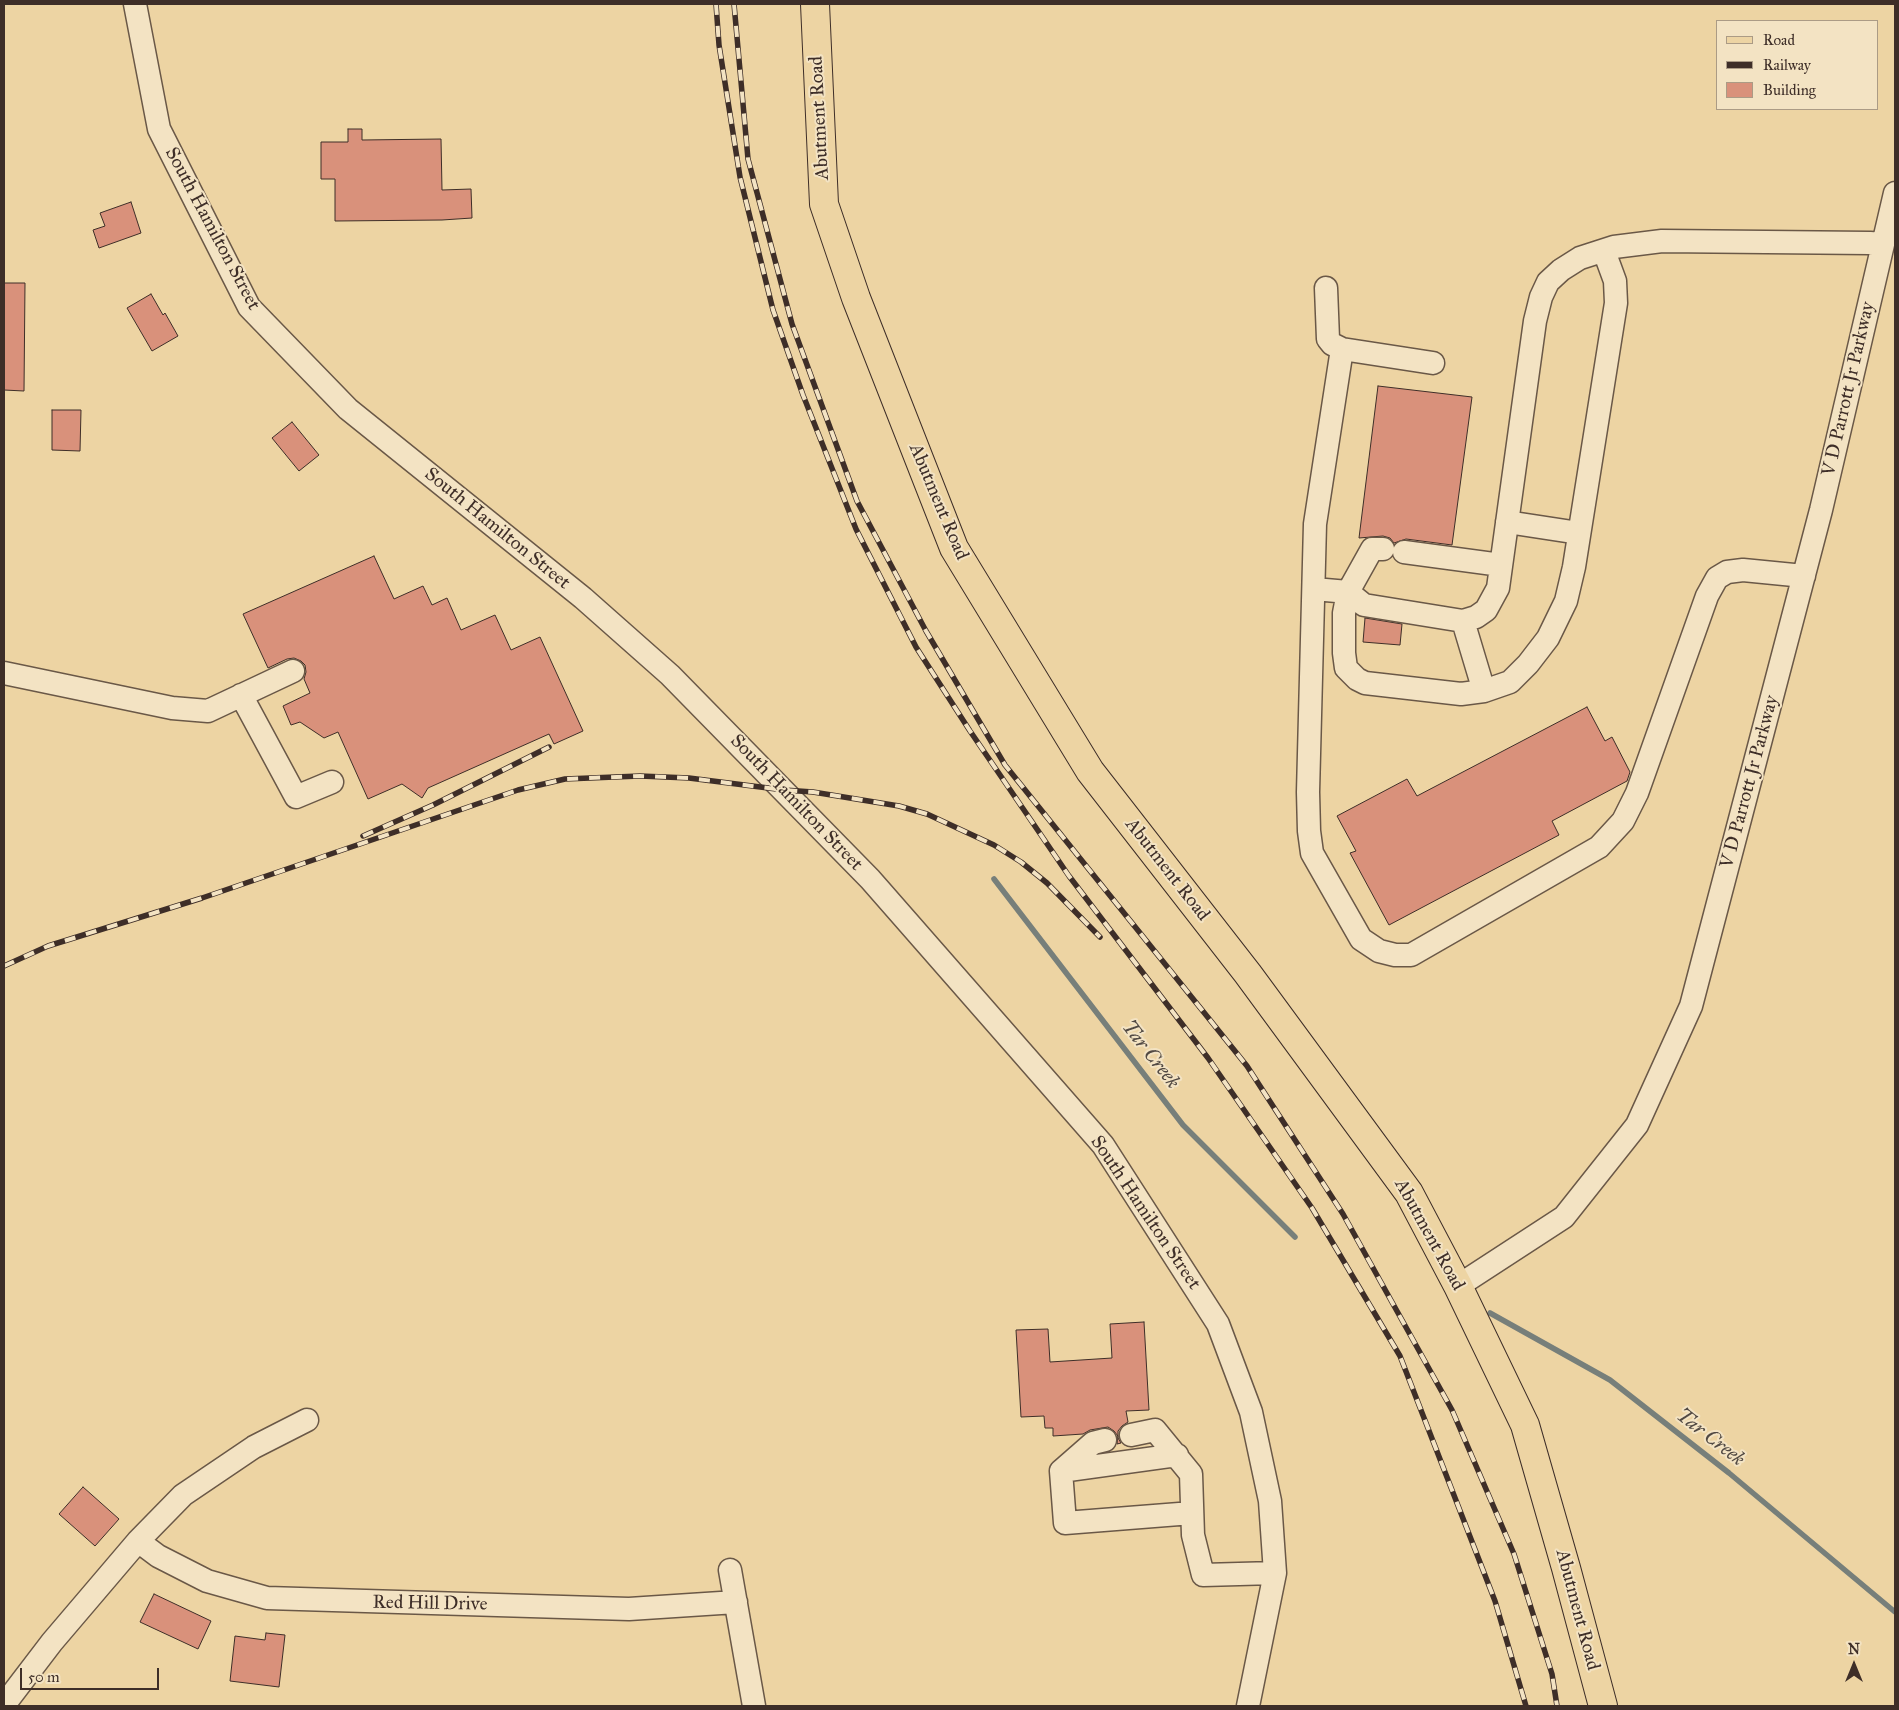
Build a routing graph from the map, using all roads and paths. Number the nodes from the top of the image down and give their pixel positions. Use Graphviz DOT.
graph roads {
  1 [pos="134,4"];
  2 [pos="815,4"];
  3 [pos="1895,193"];
  4 [pos="1883,244"];
  5 [pos="1604,251"];
  6 [pos="1326,288"];
  7 [pos="1342,349"];
  8 [pos="1433,363"];
  9 [pos="1507,522"];
  10 [pos="1579,533"];
  11 [pos="1501,565"];
  12 [pos="1804,576"];
  13 [pos="1314,589"];
  14 [pos="1348,592"];
  15 [pos="1463,621"];
  16 [pos="293,671"];
  17 [pos="4,673"];
  18 [pos="1484,691"];
  19 [pos="241,695"];
  20 [pos="332,782"];
  21 [pos="1458,1286"];
  22 [pos="307,1420"];
  23 [pos="1131,1435"];
  24 [pos="1105,1440"];
  25 [pos="1178,1455"];
  26 [pos="1061,1471"];
  27 [pos="1192,1513"];
  28 [pos="138,1541"];
  29 [pos="730,1570"];
  30 [pos="1275,1574"];
  31 [pos="736,1602"];
  32 [pos="4,1705"];
  33 [pos="754,1706"];
  34 [pos="1248,1706"];
  35 [pos="1603,1706"];
  1 -- 30 [label="street, South Hamilton Street"];
  2 -- 21 [label="main road, Abutment Road"];
  3 -- 4 [label="street, V D Parrott Jr Parkway"];
  4 -- 5 [label="street"];
  4 -- 12 [label="street, V D Parrott Jr Parkway"];
  5 -- 9 [label="street"];
  5 -- 10 [label="street"];
  6 -- 7 [label="street"];
  7 -- 8 [label="street"];
  7 -- 13 [label="street"];
  9 -- 10 [label="street"];
  9 -- 11 [label="street"];
  10 -- 18 [label="street"];
  11 -- 14 [label="street"];
  11 -- 15 [label="street"];
  12 -- 13 [label="street"];
  12 -- 21 [label="street, V D Parrott Jr Parkway"];
  13 -- 14 [label="street"];
  14 -- 15 [label="street"];
  14 -- 18 [label="street"];
  15 -- 18 [label="street"];
  16 -- 19 [label="street"];
  17 -- 19 [label="street"];
  19 -- 20 [label="street"];
  21 -- 35 [label="main road, Abutment Road"];
  22 -- 28 [label="street"];
  23 -- 25 [label="street"];
  24 -- 26 [label="street"];
  25 -- 26 [label="street"];
  25 -- 27 [label="street"];
  26 -- 27 [label="street"];
  27 -- 30 [label="street"];
  28 -- 31 [label="street, Red Hill Drive"];
  28 -- 32 [label="street"];
  29 -- 31 [label="street"];
  30 -- 34 [label="street, South Hamilton Street"];
  31 -- 33 [label="street"];
}
